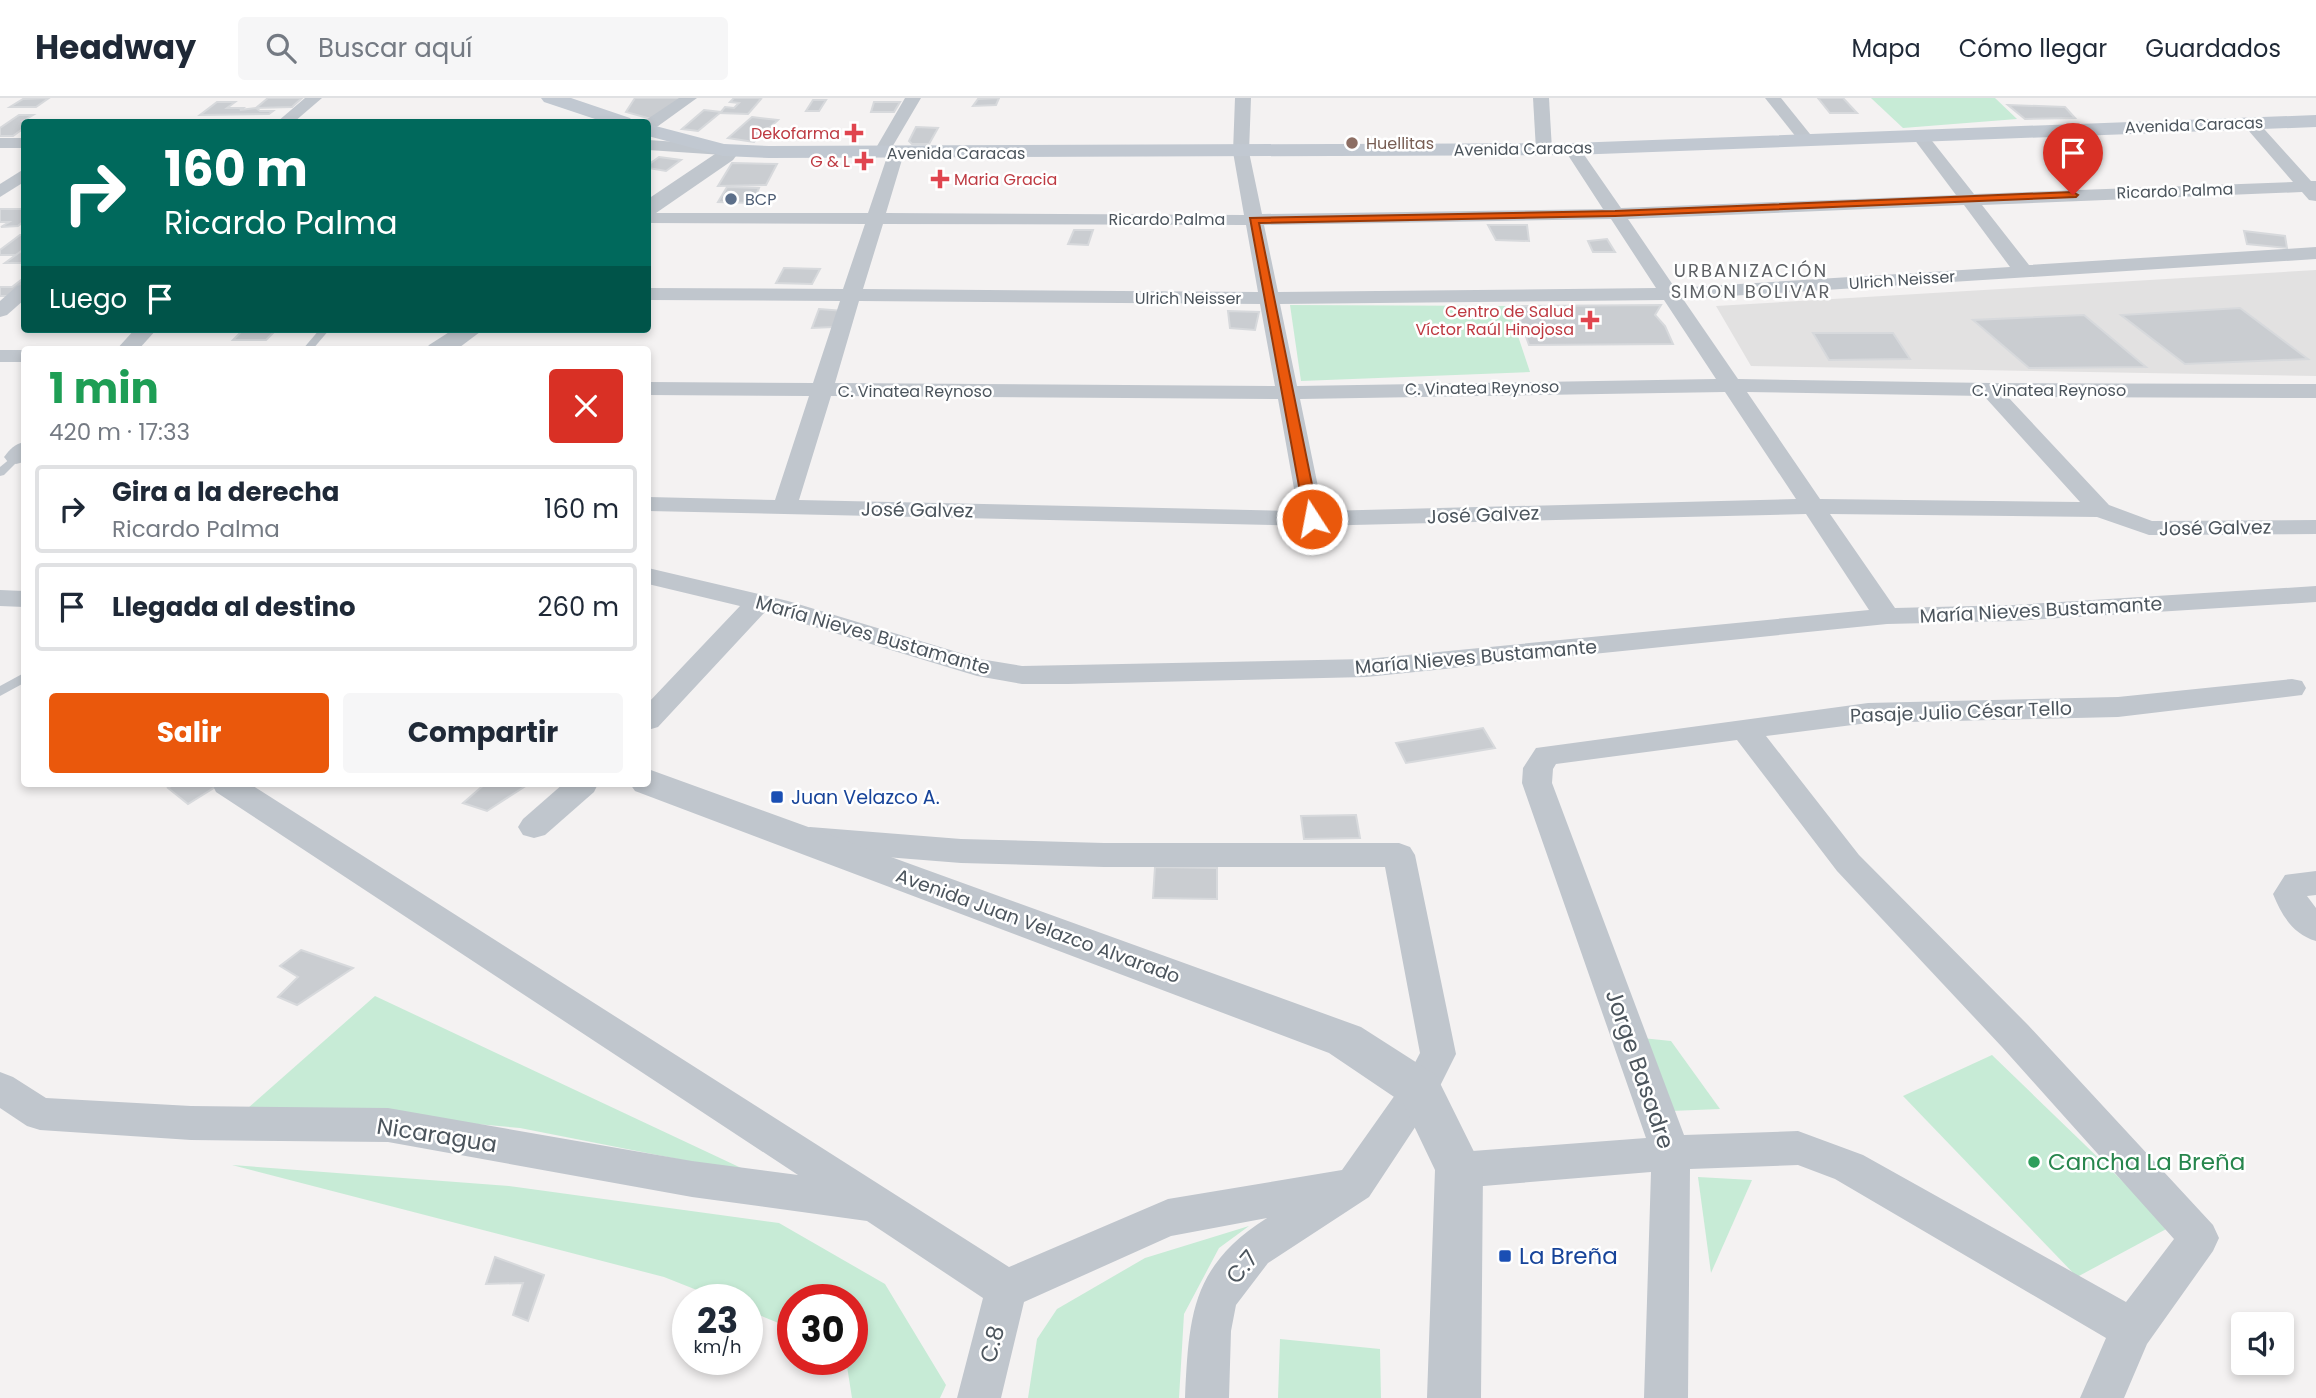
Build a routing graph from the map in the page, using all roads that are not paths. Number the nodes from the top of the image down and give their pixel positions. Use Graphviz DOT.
graph roads {
  1 [pos="314,98"];
  2 [pos="551,98"];
  3 [pos="690,98"];
  4 [pos="913,98"];
  5 [pos="1244,98"];
  6 [pos="1541,98"];
  7 [pos="1773,98"];
  8 [pos="596,105"];
  9 [pos="289,119"];
  10 [pos="618,119"];
  11 [pos="2316,121"];
  12 [pos="2250,123"];
  13 [pos="651,126"];
  14 [pos="651,129"];
  15 [pos="1919,135"];
  16 [pos="1806,139"];
  17 [pos="0,143"];
  18 [pos="21,143"];
  19 [pos="651,145"];
  20 [pos="1572,149"];
  21 [pos="723,150"];
  22 [pos="1544,150"];
  23 [pos="1241,152"];
  24 [pos="889,153"];
  25 [pos="21,178"];
  26 [pos="2313,190"];
  27 [pos="4,199"];
  28 [pos="1968,199"];
  29 [pos="651,206"];
  30 [pos="1615,214"];
  31 [pos="651,218"];
  32 [pos="876,219"];
  33 [pos="1254,220"];
  34 [pos="2316,253"];
  35 [pos="2024,272"];
  36 [pos="21,293"];
  37 [pos="651,294"];
  38 [pos="1670,295"];
  39 [pos="852,296"];
  40 [pos="1269,298"];
  41 [pos="0,311"];
  42 [pos="143,333"];
  43 [pos="465,333"];
  44 [pos="130,346"];
  45 [pos="444,346"];
  46 [pos="0,356"];
  47 [pos="21,356"];
  48 [pos="1731,385"];
  49 [pos="651,388"];
  50 [pos="1990,390"];
  51 [pos="822,391"];
  52 [pos="2316,391"];
  53 [pos="1287,393"];
  54 [pos="651,504"];
  55 [pos="1813,506"];
  56 [pos="785,507"];
  57 [pos="2101,510"];
  58 [pos="1312,519"];
  59 [pos="2316,527"];
  60 [pos="651,577"];
  61 [pos="2316,594"];
  62 [pos="0,598"];
  63 [pos="21,599"];
  64 [pos="759,602"];
  65 [pos="1887,616"];
  66 [pos="21,679"];
  67 [pos="2292,688"];
  68 [pos="0,692"];
  69 [pos="651,717"];
  70 [pos="1745,730"];
  71 [pos="1547,755"];
  72 [pos="651,783"];
  73 [pos="231,787"];
  74 [pos="580,787"];
  75 [pos="534,827"];
  76 [pos="799,838"];
  77 [pos="2303,888"];
  78 [pos="2316,928"];
  79 [pos="0,1088"];
  80 [pos="1420,1089"];
  81 [pos="1671,1153"];
  82 [pos="1460,1170"];
  83 [pos="1354,1185"];
  84 [pos="876,1205"];
  85 [pos="1006,1289"];
  86 [pos="2132,1329"];
  87 [pos="979,1398"];
  88 [pos="1207,1398"];
  89 [pos="1454,1398"];
  90 [pos="1666,1398"];
  91 [pos="2102,1398"];
  1 -- 9 [label="street"];
  2 -- 8 [label="main road"];
  3 -- 13 [label="street"];
  4 -- 24 [label="street"];
  5 -- 23 [label="street"];
  6 -- 22 [label="street"];
  7 -- 16 [label="street"];
  8 -- 10 [label="main road"];
  11 -- 12 [label="main road, Avenida Caracas"];
  12 -- 15 [label="main road, Avenida Caracas"];
  12 -- 26 [label="street"];
  14 -- 21 [label="main road, Avenida Caracas"];
  15 -- 16 [label="main road, Avenida Caracas"];
  15 -- 28 [label="street"];
  16 -- 20 [label="main road, Avenida Caracas"];
  17 -- 18 [label="street"];
  19 -- 21 [label="street"];
  20 -- 22 [label="main road, Avenida Caracas"];
  20 -- 30 [label="street"];
  21 -- 24 [label="main road, Avenida Caracas"];
  21 -- 29 [label="street"];
  22 -- 23 [label="main road, Avenida Caracas"];
  23 -- 24 [label="main road, Avenida Caracas"];
  23 -- 33 [label="street"];
  24 -- 32 [label="street"];
  25 -- 27 [label="street"];
  26 -- 28 [label="street, Ricardo Palma"];
  28 -- 30 [label="street, Ricardo Palma"];
  28 -- 35 [label="street"];
  30 -- 33 [label="street, Ricardo Palma"];
  30 -- 38 [label="street"];
  31 -- 32 [label="street, Ricardo Palma"];
  32 -- 33 [label="street, Ricardo Palma"];
  32 -- 39 [label="street"];
  33 -- 40 [label="street"];
  34 -- 35 [label="street, Ulrich Neisser"];
  35 -- 38 [label="street, Ulrich Neisser"];
  36 -- 41 [label="street"];
  37 -- 39 [label="street, Ulrich Neisser"];
  38 -- 40 [label="street, Ulrich Neisser"];
  38 -- 48 [label="street"];
  39 -- 40 [label="street, Ulrich Neisser"];
  39 -- 51 [label="street"];
  40 -- 53 [label="street"];
  42 -- 44 [label="street"];
  43 -- 45 [label="street"];
  46 -- 47 [label="street"];
  48 -- 50 [label="street, C. Vinatea Reynoso"];
  48 -- 53 [label="street, C. Vinatea Reynoso"];
  48 -- 55 [label="street"];
  49 -- 51 [label="street, C. Vinatea Reynoso"];
  50 -- 52 [label="street, C. Vinatea Reynoso"];
  50 -- 57 [label="street"];
  51 -- 53 [label="street, C. Vinatea Reynoso"];
  51 -- 56 [label="street"];
  53 -- 58 [label="street"];
  54 -- 56 [label="street, José Galvez"];
  55 -- 57 [label="street, José Galvez"];
  55 -- 58 [label="street, José Galvez"];
  55 -- 65 [label="street"];
  56 -- 58 [label="street, José Galvez"];
  57 -- 59 [label="street, José Galvez"];
  60 -- 64 [label="street, María Nieves Bustamante"];
  61 -- 65 [label="street, María Nieves Bustamante"];
  62 -- 63 [label="street"];
  64 -- 65 [label="street, María Nieves Bustamante"];
  64 -- 69 [label="street"];
  66 -- 68 [label="lane"];
  67 -- 70 [label="street, Pasaje Julio César Tello"];
  70 -- 71 [label="street, Pasaje Julio César Tello"];
  70 -- 86 [label="street"];
  71 -- 81 [label="street, Jorge Basadre"];
  72 -- 76 [label="street, Avenida Juan Velazco Alvarado"];
  73 -- 84 [label="street"];
  74 -- 75 [label="street"];
  76 -- 80 [label="street, Avenida Juan Velazco Alvarado"];
  76 -- 80 [label="street"];
  77 -- 78 [label="street"];
  79 -- 84 [label="street, Nicaragua"];
  80 -- 82 [label="street"];
  80 -- 83 [label="street"];
  81 -- 82 [label="street"];
  81 -- 86 [label="street"];
  81 -- 90 [label="street, Jorge Basadre"];
  82 -- 89 [label="street"];
  83 -- 85 [label="street"];
  83 -- 88 [label="street, C.7"];
  84 -- 85 [label="street"];
  85 -- 87 [label="street, C.8"];
  86 -- 91 [label="street"];
}
